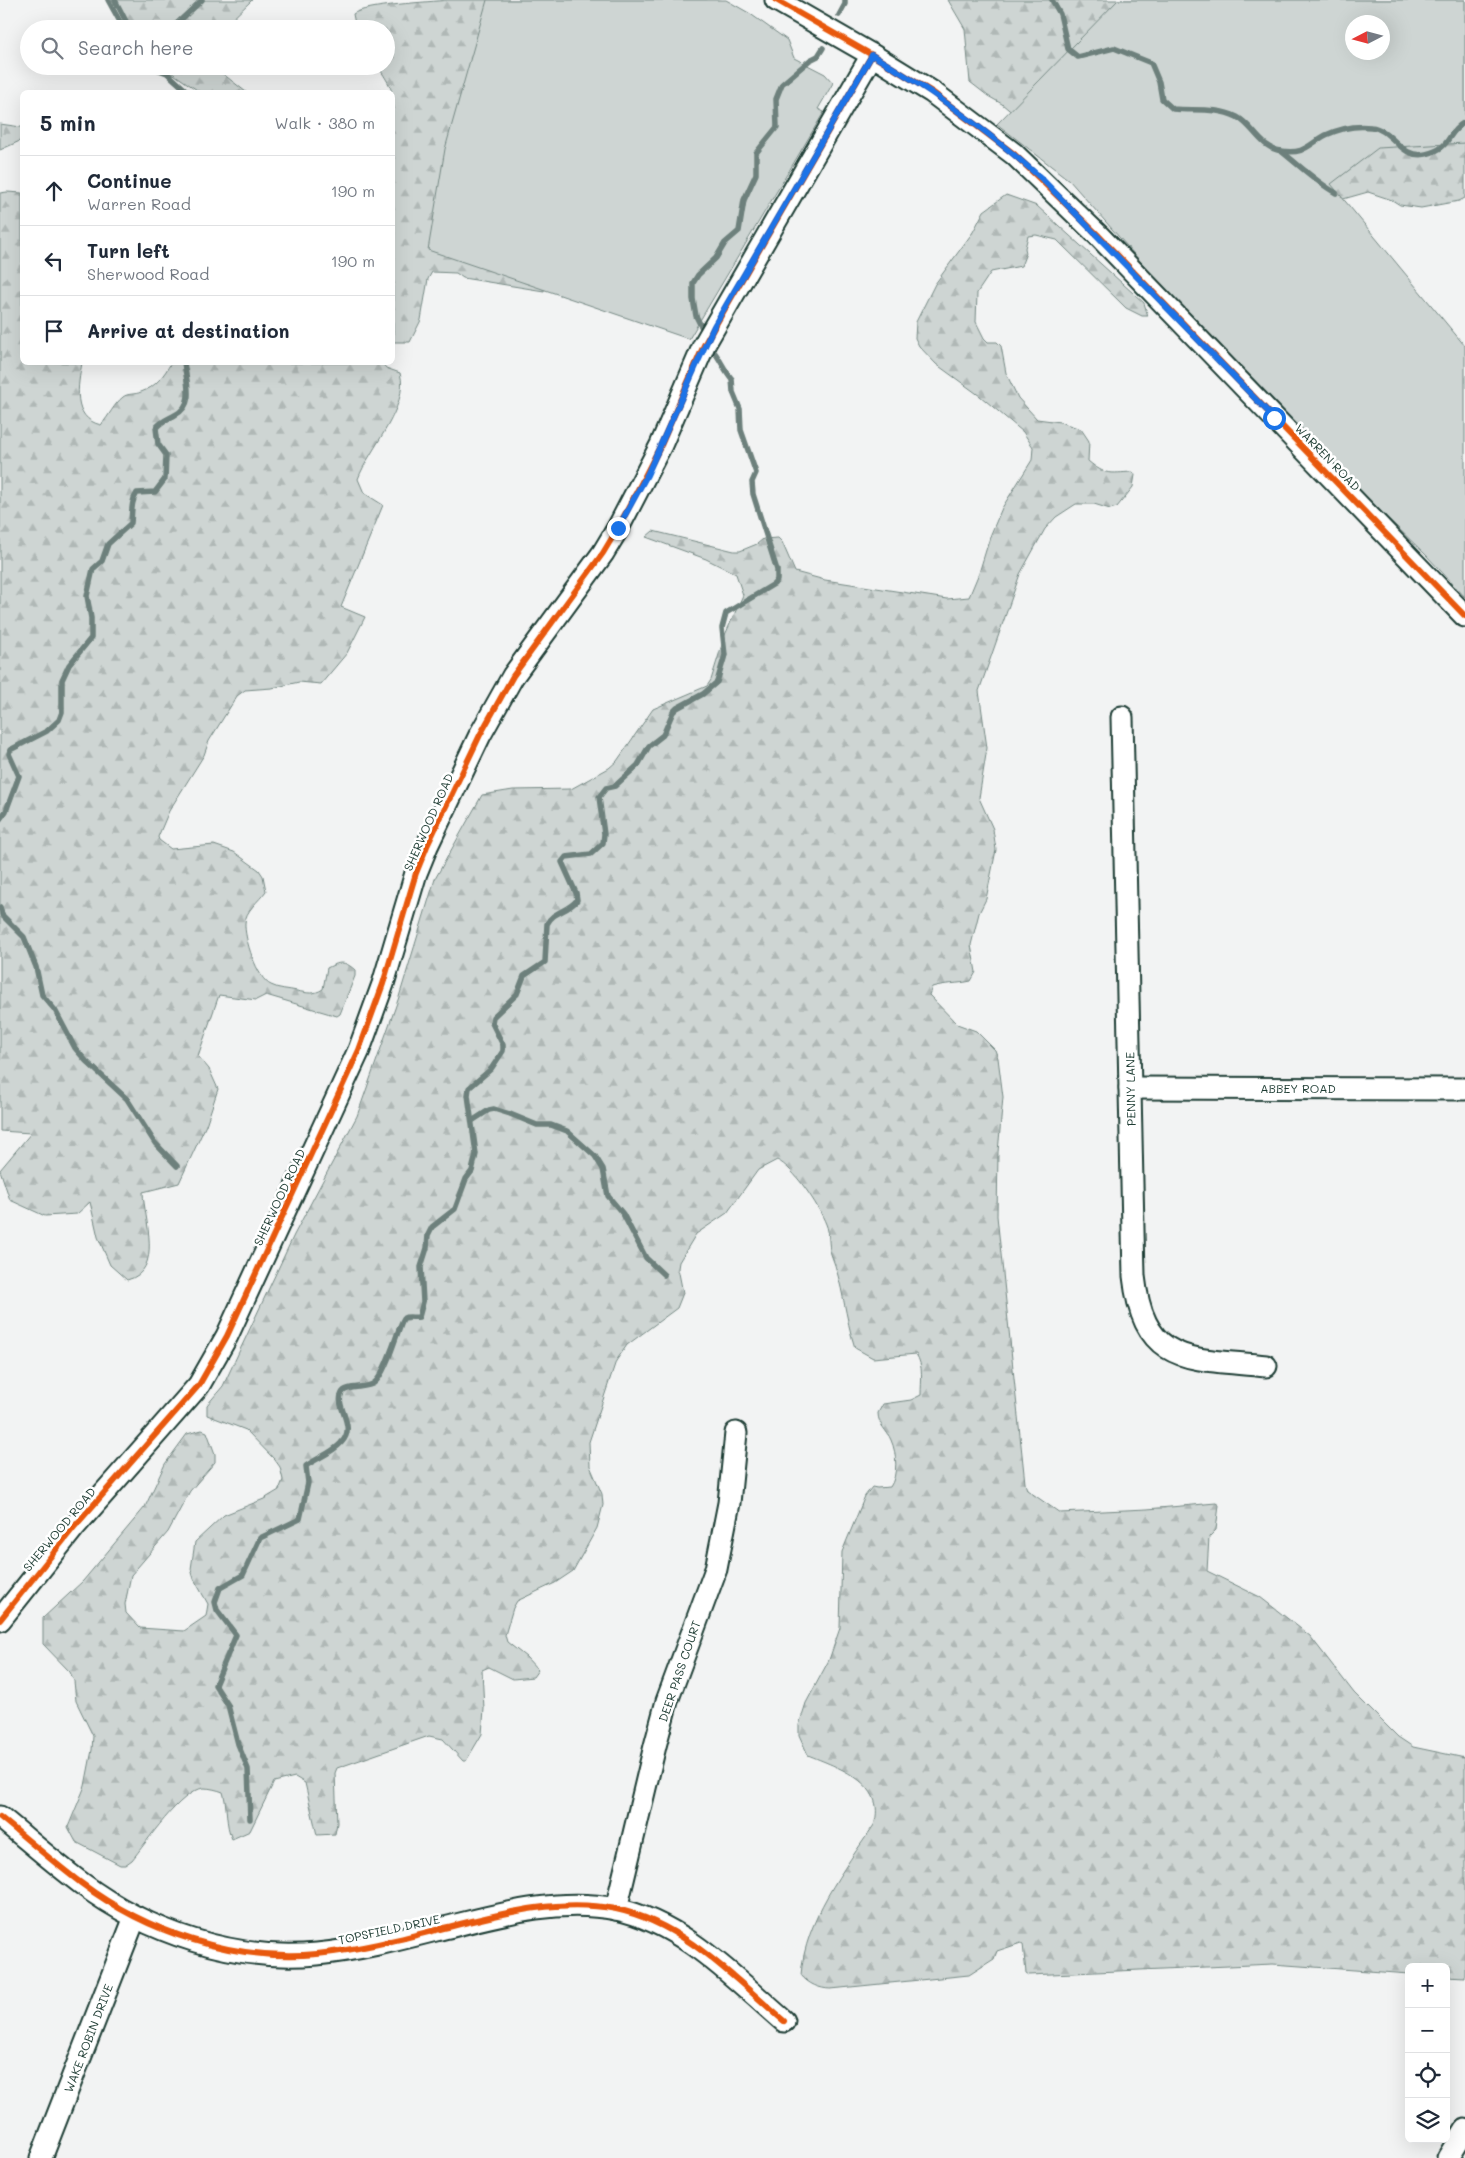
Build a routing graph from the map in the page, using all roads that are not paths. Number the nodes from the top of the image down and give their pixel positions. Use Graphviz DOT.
graph roads {
  1 [pos="776,0"];
  2 [pos="872,55"];
  3 [pos="1465,616"];
  4 [pos="1122,717"];
  5 [pos="1130,1088"];
  6 [pos="1465,1089"];
  7 [pos="1266,1366"];
  8 [pos="736,1434"];
  9 [pos="0,1620"];
  10 [pos="0,1817"];
  11 [pos="616,1909"];
  12 [pos="135,1917"];
  13 [pos="784,2020"];
  14 [pos="1465,2130"];
  15 [pos="41,2158"];
  16 [pos="1448,2158"];
  1 -- 2 [label="street, WARREN ROAD"];
  2 -- 3 [label="street, WARREN ROAD"];
  2 -- 9 [label="street, SHERWOOD ROAD"];
  4 -- 5 [label="street, PENNY LANE"];
  5 -- 6 [label="street, ABBEY ROAD"];
  5 -- 7 [label="street, PENNY LANE"];
  8 -- 11 [label="street, DEER PASS COURT"];
  10 -- 12 [label="street, TOPSFIELD DRIVE"];
  11 -- 12 [label="street, TOPSFIELD DRIVE"];
  11 -- 13 [label="street, TOPSFIELD DRIVE"];
  12 -- 15 [label="street, WAKE ROBIN DRIVE"];
  14 -- 16 [label="street"];
}
